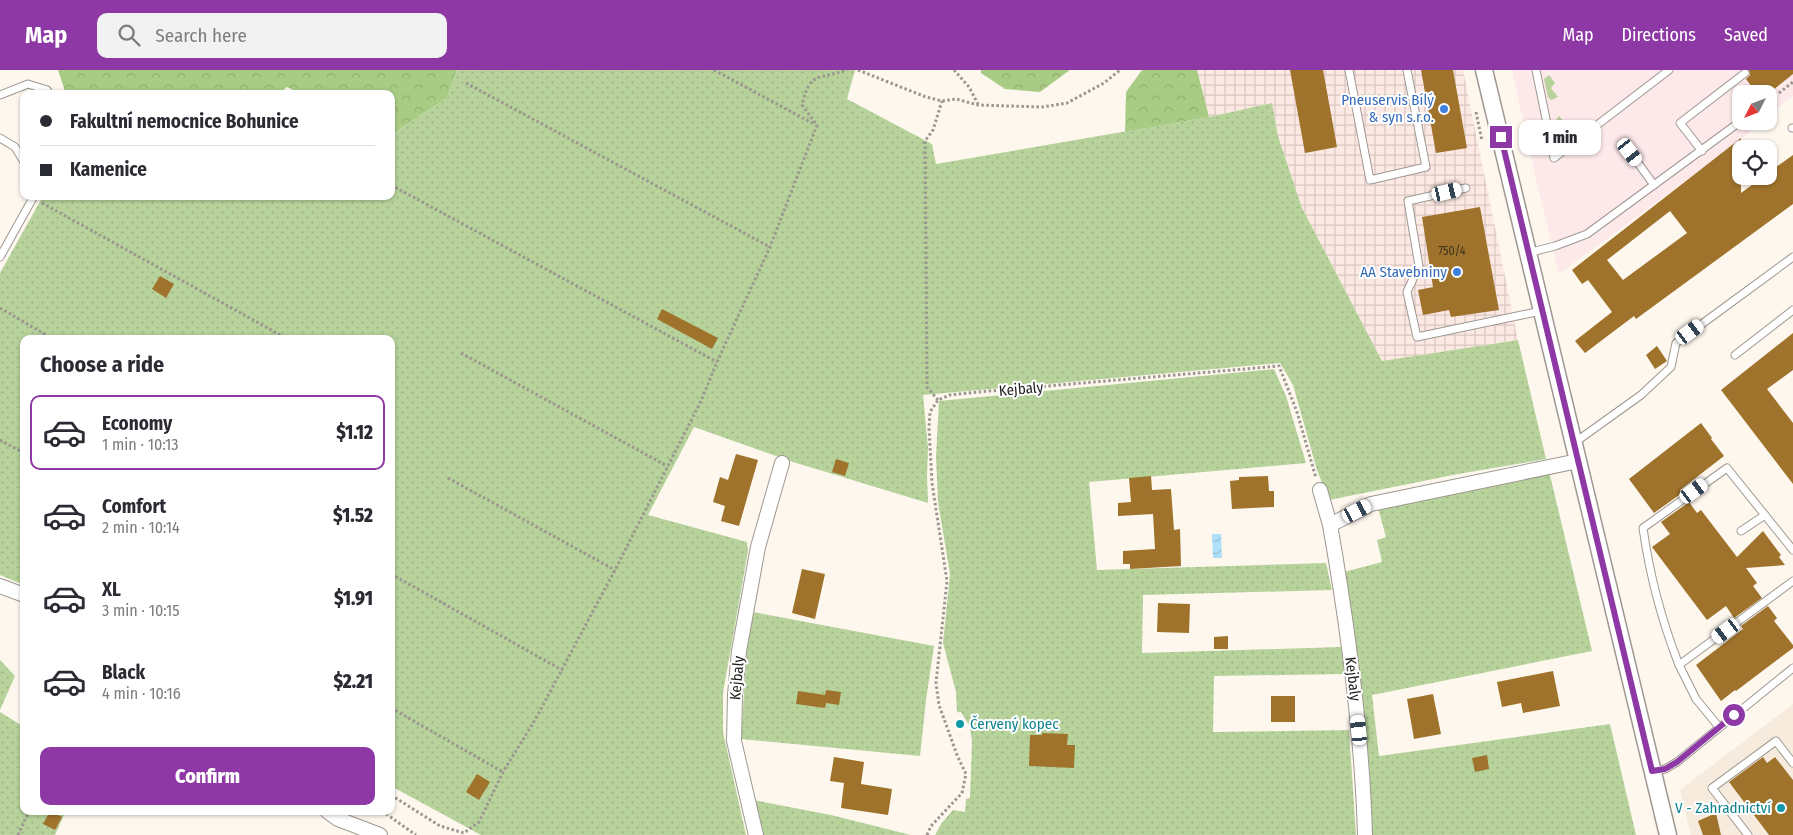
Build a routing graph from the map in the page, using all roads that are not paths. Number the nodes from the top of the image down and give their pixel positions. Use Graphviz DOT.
graph roads {
  1 [pos="1349,70"];
  2 [pos="1407,70"];
  3 [pos="1484,70"];
  4 [pos="1536,70"];
  5 [pos="1669,70"];
  6 [pos="1745,73"];
  7 [pos="47,90"];
  8 [pos="0,95"];
  9 [pos="1732,128"];
  10 [pos="0,138"];
  11 [pos="1702,151"];
  12 [pos="1630,152"];
  13 [pos="20,155"];
  14 [pos="1654,185"];
  15 [pos="1466,188"];
  16 [pos="31,200"];
  17 [pos="1528,253"];
  18 [pos="1793,256"];
  19 [pos="0,257"];
  20 [pos="1793,310"];
  21 [pos="1542,311"];
  22 [pos="1735,354"];
  23 [pos="1574,443"];
  24 [pos="1578,461"];
  25 [pos="782,463"];
  26 [pos="1320,490"];
  27 [pos="1765,515"];
  28 [pos="1330,525"];
  29 [pos="1741,531"];
  30 [pos="1790,541"];
  31 [pos="1793,550"];
  32 [pos="1793,581"];
  33 [pos="0,586"];
  34 [pos="20,594"];
  35 [pos="1679,665"];
  36 [pos="1793,668"];
  37 [pos="1719,727"];
  38 [pos="1793,763"];
  39 [pos="1652,771"];
  40 [pos="332,815"];
  41 [pos="380,835"];
  42 [pos="756,835"];
  43 [pos="1366,835"];
  44 [pos="1668,835"];
  45 [pos="1748,835"];
  1 -- 2 [label="lane"];
  3 -- 17 [label="street"];
  4 -- 5 [label="lane"];
  6 -- 11 [label="lane"];
  7 -- 8 [label="lane"];
  9 -- 11 [label="lane"];
  10 -- 13 [label="lane"];
  11 -- 14 [label="lane"];
  12 -- 14 [label="lane"];
  14 -- 17 [label="lane"];
  15 -- 21 [label="lane"];
  16 -- 19 [label="lane"];
  17 -- 21 [label="street"];
  18 -- 23 [label="lane"];
  20 -- 22 [label="lane"];
  21 -- 23 [label="street"];
  23 -- 24 [label="street"];
  24 -- 28 [label="street"];
  24 -- 39 [label="street"];
  25 -- 42 [label="street, Kejbaly"];
  26 -- 28 [label="street, Kejbaly"];
  27 -- 29 [label="lane"];
  27 -- 30 [label="lane"];
  27 -- 35 [label="lane"];
  28 -- 43 [label="street, Kejbaly"];
  30 -- 31 [label="lane"];
  32 -- 35 [label="lane"];
  33 -- 34 [label="street"];
  35 -- 37 [label="lane"];
  36 -- 37 [label="lane"];
  37 -- 39 [label="lane"];
  38 -- 45 [label="lane"];
  39 -- 44 [label="street"];
  40 -- 41 [label="street"];
}
